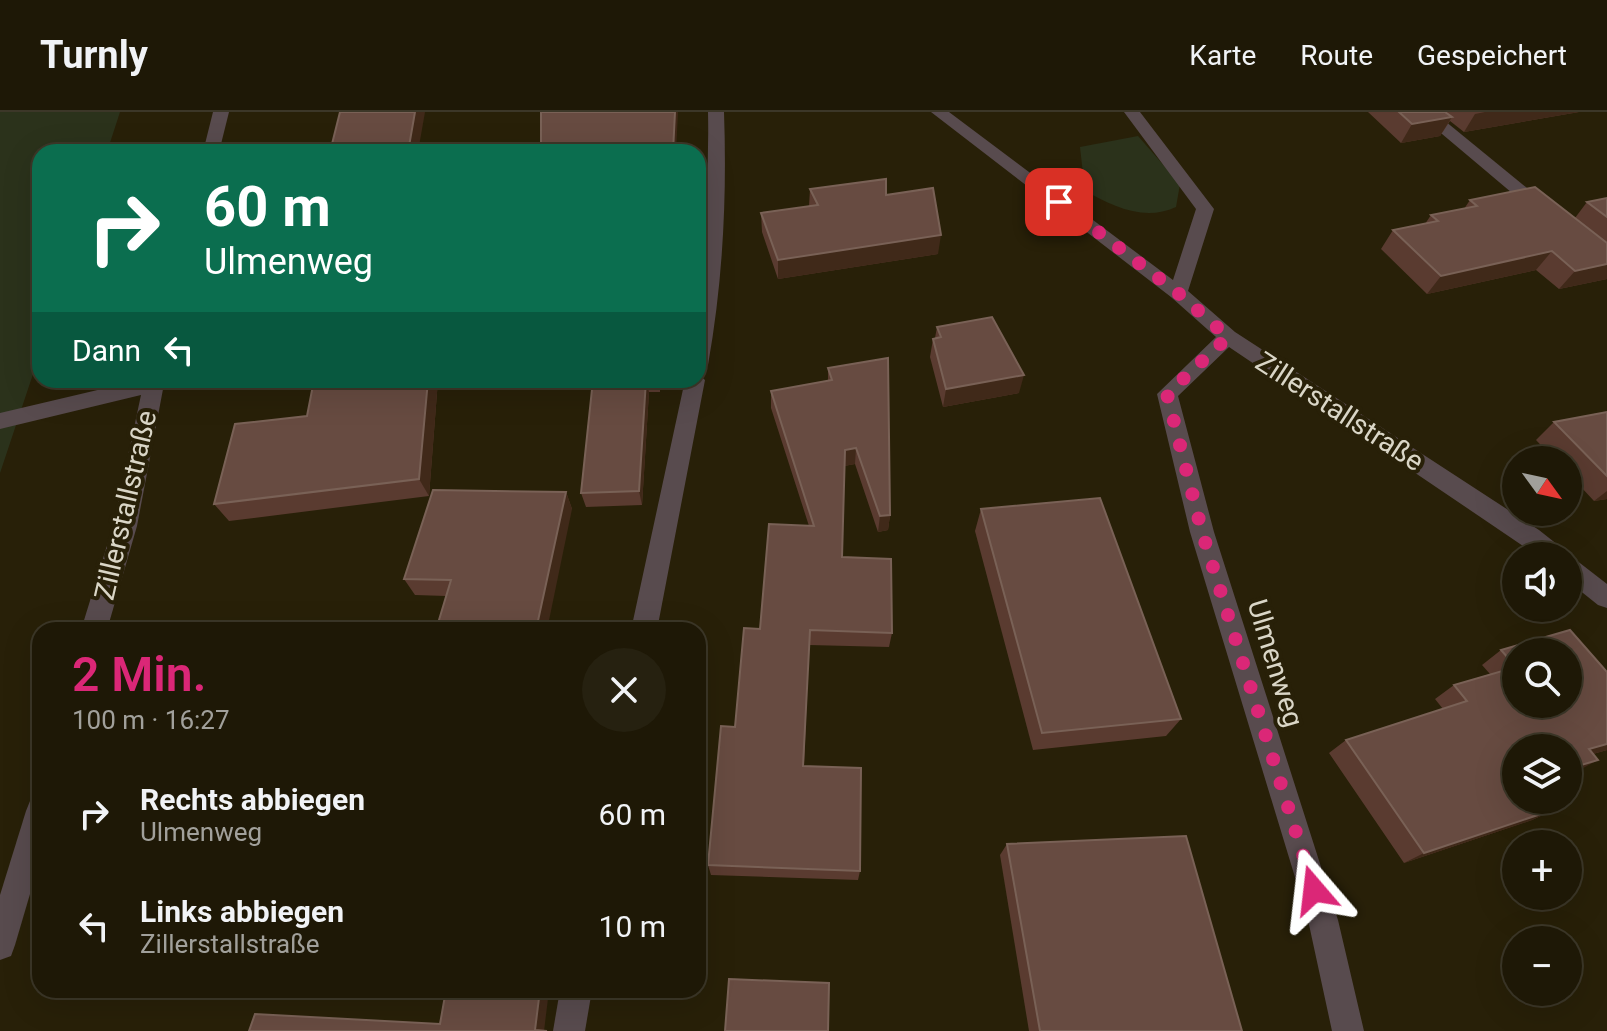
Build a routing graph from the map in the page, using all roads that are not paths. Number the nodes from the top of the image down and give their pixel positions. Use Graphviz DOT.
graph roads {
  1 [pos="221,112"];
  2 [pos="716,112"];
  3 [pos="939,112"];
  4 [pos="1132,112"];
  5 [pos="1424,112"];
  6 [pos="213,144"];
  7 [pos="1561,224"];
  8 [pos="1178,293"];
  9 [pos="706,320"];
  10 [pos="1228,337"];
  11 [pos="130,388"];
  12 [pos="153,388"];
  13 [pos="693,388"];
  14 [pos="0,421"];
  15 [pos="1537,542"];
  16 [pos="1582,578"];
  17 [pos="1607,598"];
  18 [pos="96,622"];
  19 [pos="646,622"];
  20 [pos="32,838"];
  21 [pos="0,945"];
  22 [pos="575,998"];
  23 [pos="569,1031"];
  24 [pos="1348,1031"];
  1 -- 6 [label="street"];
  2 -- 9 [label="street"];
  3 -- 8 [label="street, Zillerstallstraße"];
  4 -- 8 [label="street"];
  5 -- 7 [label="street"];
  8 -- 10 [label="street, Zillerstallstraße"];
  10 -- 15 [label="street, Zillerstallstraße"];
  10 -- 24 [label="street, Ulmenweg"];
  11 -- 14 [label="street"];
  12 -- 18 [label="street, Zillerstallstraße"];
  13 -- 19 [label="street"];
  16 -- 17 [label="street"];
  20 -- 21 [label="street"];
  22 -- 23 [label="street"];
}
